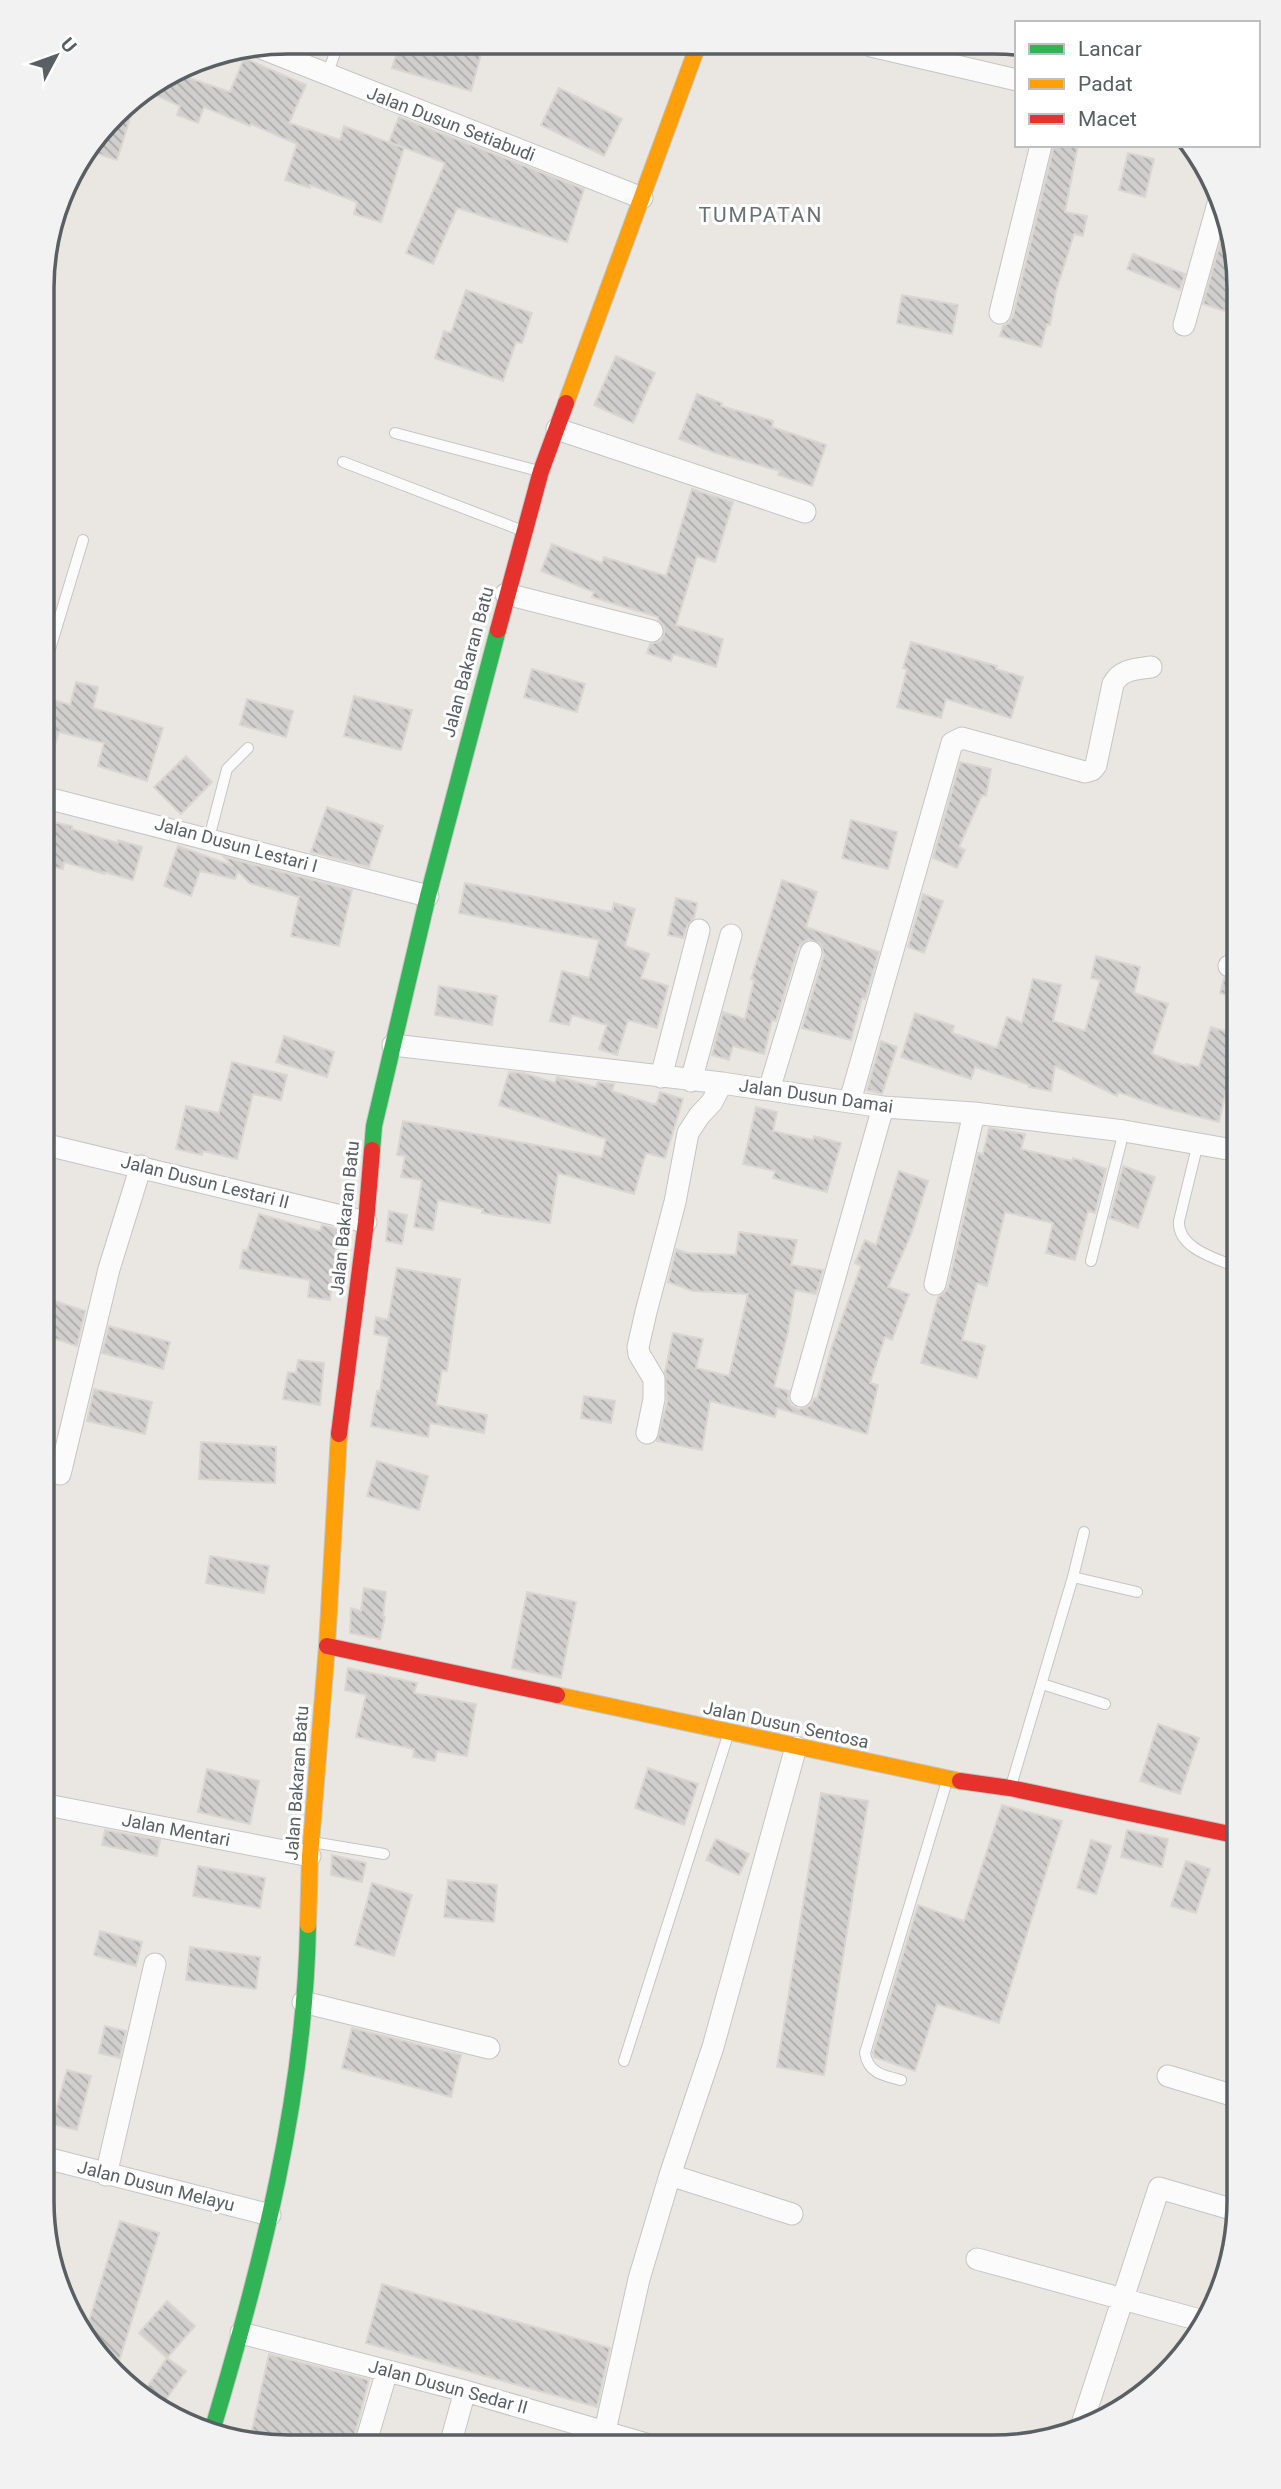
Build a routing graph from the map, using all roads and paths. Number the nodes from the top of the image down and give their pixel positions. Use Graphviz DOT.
graph roads {
  1 [pos="695,54"];
  2 [pos="930,54"];
  3 [pos="278,55"];
  4 [pos="334,55"];
  5 [pos="327,75"];
  6 [pos="1015,79"];
  7 [pos="1041,147"];
  8 [pos="642,198"];
  9 [pos="1215,215"];
  10 [pos="1000,313"];
  11 [pos="1184,325"];
  12 [pos="557,429"];
  13 [pos="395,433"];
  14 [pos="343,462"];
  15 [pos="541,471"];
  16 [pos="805,512"];
  17 [pos="524,531"];
  18 [pos="83,540"];
  19 [pos="506,594"];
  20 [pos="652,631"];
  21 [pos="54,636"];
  22 [pos="1151,667"];
  23 [pos="248,748"];
  24 [pos="54,799"];
  25 [pos="209,838"];
  26 [pos="428,896"];
  27 [pos="699,930"];
  28 [pos="732,935"];
  29 [pos="811,953"];
  30 [pos="393,1045"];
  31 [pos="661,1077"];
  32 [pos="691,1081"];
  33 [pos="722,1083"];
  34 [pos="769,1090"];
  35 [pos="850,1101"];
  36 [pos="883,1107"];
  37 [pos="974,1113"];
  38 [pos="1124,1131"];
  39 [pos="1198,1143"];
  40 [pos="54,1146"];
  41 [pos="1227,1149"];
  42 [pos="141,1166"];
  43 [pos="366,1222"];
  44 [pos="1091,1261"];
  45 [pos="1226,1262"];
  46 [pos="935,1284"];
  47 [pos="801,1396"];
  48 [pos="647,1433"];
  49 [pos="60,1474"];
  50 [pos="1084,1532"];
  51 [pos="1073,1577"];
  52 [pos="1137,1592"];
  53 [pos="327,1646"];
  54 [pos="1042,1684"];
  55 [pos="1105,1704"];
  56 [pos="729,1732"];
  57 [pos="796,1747"];
  58 [pos="948,1779"];
  59 [pos="1010,1788"];
  60 [pos="54,1806"];
  61 [pos="1226,1832"];
  62 [pos="311,1849"];
  63 [pos="384,1854"];
  64 [pos="155,1964"];
  65 [pos="303,2002"];
  66 [pos="489,2048"];
  67 [pos="624,2061"];
  68 [pos="1168,2077"];
  69 [pos="901,2080"];
  70 [pos="1226,2094"];
  71 [pos="54,2160"];
  72 [pos="106,2175"];
  73 [pos="670,2175"];
  74 [pos="1226,2208"];
  75 [pos="270,2214"];
  76 [pos="792,2214"];
  77 [pos="977,2259"];
  78 [pos="1122,2298"];
  79 [pos="1195,2319"];
  80 [pos="242,2333"];
  81 [pos="387,2371"];
  82 [pos="465,2391"];
  83 [pos="1085,2415"];
  84 [pos="215,2422"];
  85 [pos="594,2434"];
  86 [pos="368,2435"];
  87 [pos="453,2435"];
  1 -- 8 [label="main road, Jalan Bakaran Batu"];
  2 -- 6 [label="street"];
  3 -- 5 [label="street, Jalan Dusun Setiabudi"];
  4 -- 5 [label="lane"];
  5 -- 8 [label="street, Jalan Dusun Setiabudi"];
  7 -- 10 [label="street"];
  8 -- 12 [label="main road, Jalan Bakaran Batu"];
  9 -- 11 [label="street"];
  12 -- 15 [label="main road, Jalan Bakaran Batu"];
  12 -- 16 [label="street"];
  13 -- 15 [label="lane"];
  14 -- 17 [label="lane"];
  15 -- 17 [label="main road, Jalan Bakaran Batu"];
  17 -- 19 [label="main road, Jalan Bakaran Batu"];
  18 -- 21 [label="lane"];
  19 -- 20 [label="street"];
  19 -- 26 [label="main road, Jalan Bakaran Batu"];
  22 -- 35 [label="street"];
  23 -- 25 [label="lane"];
  24 -- 25 [label="street, Jalan Dusun Lestari I"];
  25 -- 26 [label="street, Jalan Dusun Lestari I"];
  26 -- 30 [label="main road, Jalan Bakaran Batu"];
  27 -- 31 [label="street"];
  28 -- 32 [label="street"];
  29 -- 34 [label="street"];
  30 -- 31 [label="street, Jalan Dusun Damai"];
  30 -- 43 [label="main road, Jalan Bakaran Batu"];
  31 -- 32 [label="street, Jalan Dusun Damai"];
  32 -- 33 [label="street, Jalan Dusun Damai"];
  33 -- 34 [label="street, Jalan Dusun Damai"];
  33 -- 48 [label="street"];
  34 -- 35 [label="street, Jalan Dusun Damai"];
  35 -- 36 [label="street, Jalan Dusun Damai"];
  36 -- 37 [label="street, Jalan Dusun Damai"];
  36 -- 47 [label="street"];
  37 -- 38 [label="street, Jalan Dusun Damai"];
  37 -- 46 [label="street"];
  38 -- 39 [label="street, Jalan Dusun Damai"];
  38 -- 44 [label="lane"];
  39 -- 41 [label="street, Jalan Dusun Damai"];
  39 -- 45 [label="lane"];
  40 -- 42 [label="street, Jalan Dusun Lestari II"];
  42 -- 43 [label="street, Jalan Dusun Lestari II"];
  42 -- 49 [label="street"];
  43 -- 53 [label="main road, Jalan Bakaran Batu"];
  50 -- 51 [label="lane"];
  51 -- 52 [label="lane"];
  51 -- 54 [label="lane"];
  53 -- 56 [label="main road, Jalan Dusun Sentosa"];
  53 -- 62 [label="main road, Jalan Bakaran Batu"];
  54 -- 55 [label="lane"];
  54 -- 59 [label="lane"];
  56 -- 57 [label="main road, Jalan Dusun Sentosa"];
  56 -- 67 [label="lane"];
  57 -- 58 [label="main road, Jalan Dusun Sentosa"];
  57 -- 73 [label="street"];
  58 -- 59 [label="main road, Jalan Dusun Sentosa"];
  58 -- 69 [label="lane"];
  59 -- 61 [label="main road, Jalan Dusun Sentosa"];
  60 -- 62 [label="street, Jalan Mentari"];
  62 -- 63 [label="lane"];
  62 -- 65 [label="main road, Jalan Bakaran Batu"];
  64 -- 72 [label="street"];
  65 -- 66 [label="street"];
  65 -- 75 [label="main road, Jalan Bakaran Batu"];
  68 -- 70 [label="street"];
  71 -- 72 [label="street, Jalan Dusun Melayu"];
  72 -- 75 [label="street, Jalan Dusun Melayu"];
  73 -- 76 [label="street"];
  73 -- 85 [label="street"];
  74 -- 78 [label="street"];
  75 -- 80 [label="main road, Jalan Bakaran Batu"];
  77 -- 78 [label="street"];
  78 -- 79 [label="street"];
  78 -- 83 [label="street"];
  80 -- 81 [label="street, Jalan Dusun Sedar II"];
  80 -- 84 [label="main road, Jalan Bakaran Batu"];
  81 -- 82 [label="street, Jalan Dusun Sedar II"];
  81 -- 86 [label="street"];
  82 -- 85 [label="street, Jalan Dusun Sedar II"];
  82 -- 87 [label="street"];
}
